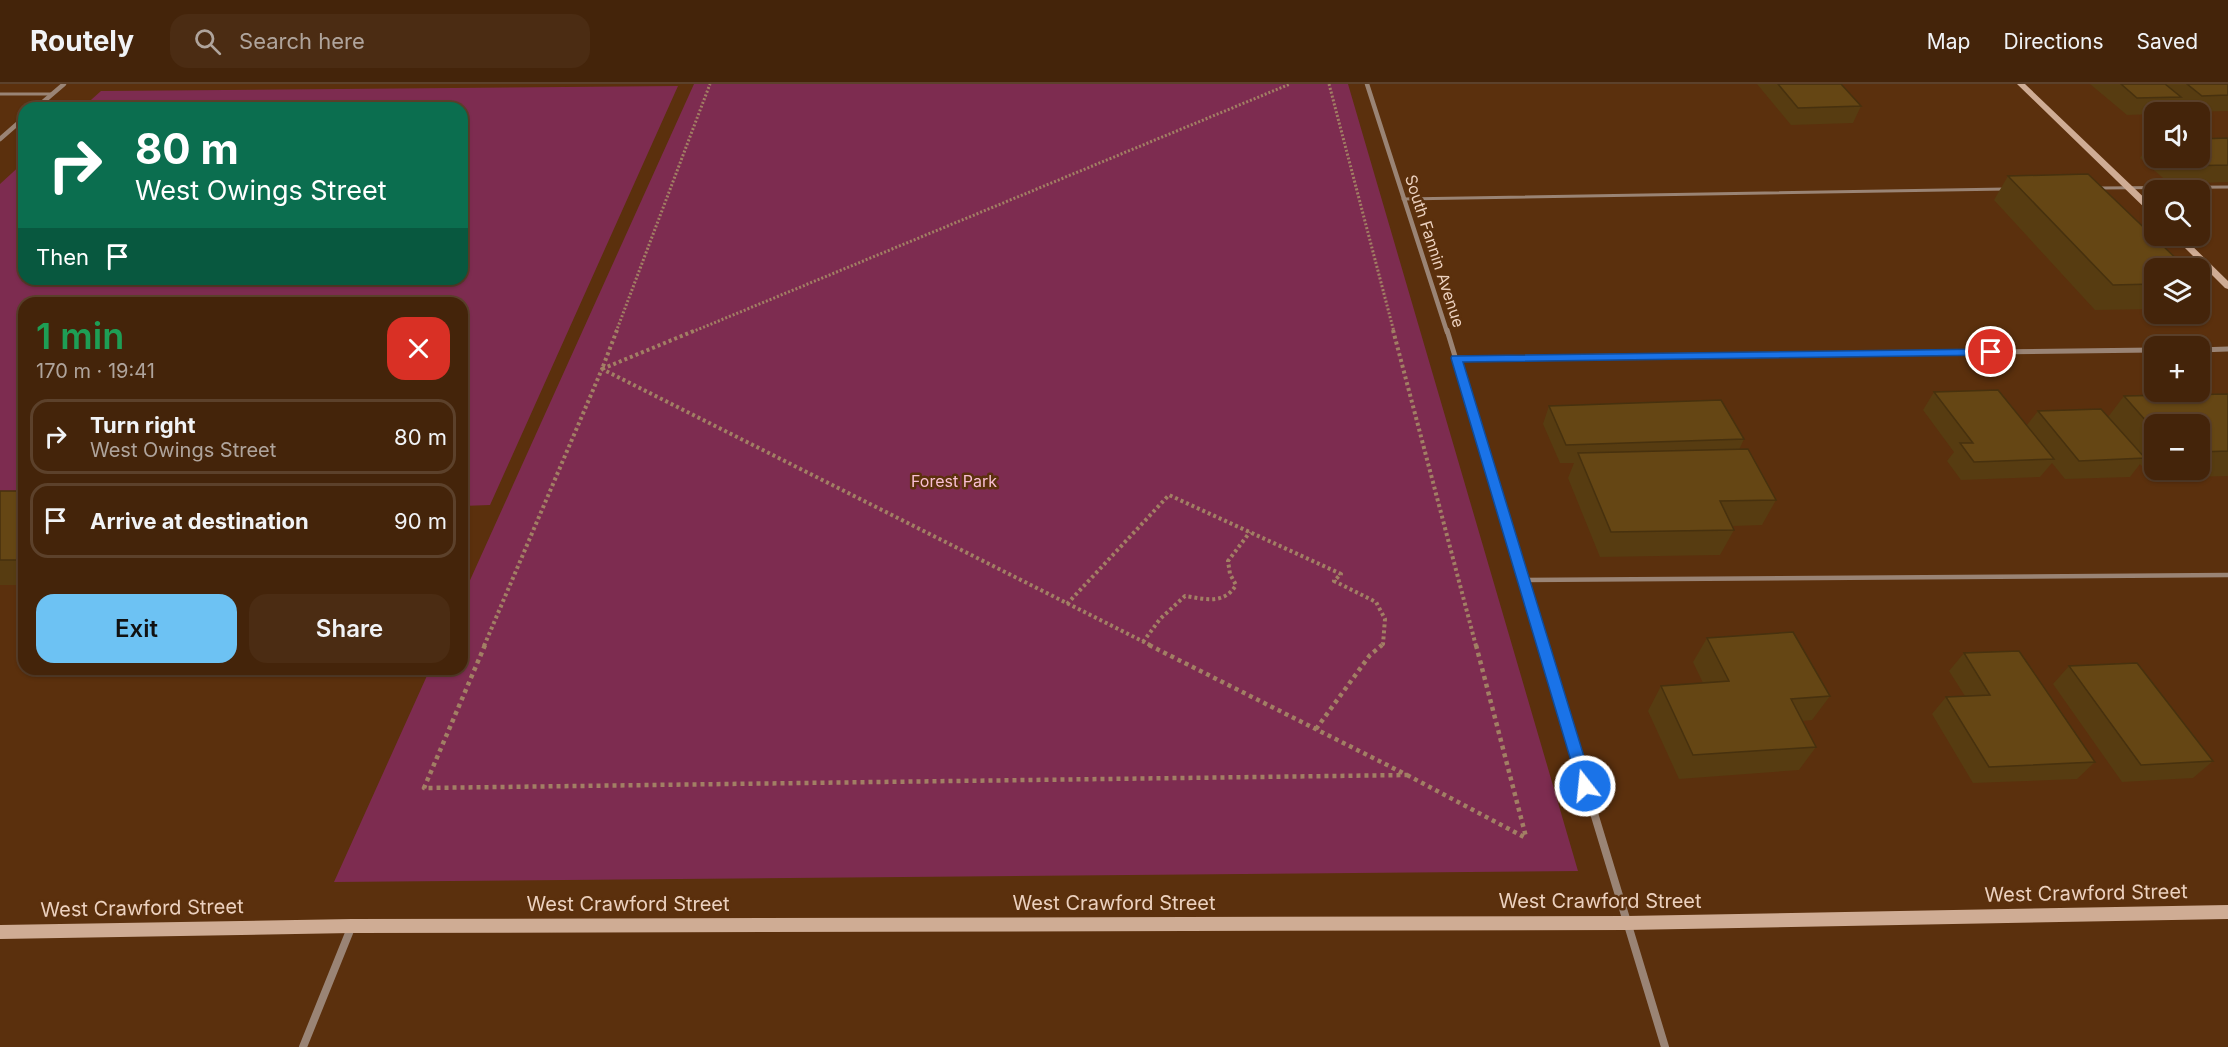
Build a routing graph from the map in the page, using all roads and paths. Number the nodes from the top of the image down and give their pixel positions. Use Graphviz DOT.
graph roads {
  1 [pos="64,84"];
  2 [pos="710,84"];
  3 [pos="1290,84"];
  4 [pos="1329,84"];
  5 [pos="1367,84"];
  6 [pos="2021,84"];
  7 [pos="0,94"];
  8 [pos="52,94"];
  9 [pos="43,102"];
  10 [pos="18,123"];
  11 [pos="0,139"];
  12 [pos="2228,187"];
  13 [pos="2094,188"];
  14 [pos="2129,188"];
  15 [pos="2011,189"];
  16 [pos="1403,199"];
  17 [pos="2144,202"];
  18 [pos="2187,246"];
  19 [pos="2228,286"];
  20 [pos="2144,350"];
  21 [pos="2210,350"];
  22 [pos="2228,350"];
  23 [pos="1456,358"];
  24 [pos="602,369"];
  25 [pos="1250,532"];
  26 [pos="2228,575"];
  27 [pos="1523,580"];
  28 [pos="1067,604"];
  29 [pos="1143,642"];
  30 [pos="1316,730"];
  31 [pos="1407,775"];
  32 [pos="2228,912"];
  33 [pos="1627,923"];
  34 [pos="352,926"];
  35 [pos="0,932"];
  36 [pos="303,1047"];
  37 [pos="1665,1047"];
  1 -- 8 [label="street"];
  2 -- 24 [label="path"];
  3 -- 24 [label="path"];
  4 -- 31 [label="path"];
  5 -- 16 [label="street, South Fannin Avenue"];
  6 -- 14 [label="street"];
  7 -- 8 [label="lane"];
  8 -- 9 [label="street"];
  10 -- 11 [label="street"];
  12 -- 14 [label="lane"];
  13 -- 14 [label="lane"];
  14 -- 17 [label="street"];
  15 -- 16 [label="lane"];
  16 -- 23 [label="street, South Fannin Avenue"];
  18 -- 19 [label="street"];
  20 -- 23 [label="street"];
  21 -- 22 [label="street"];
  23 -- 27 [label="street, South Fannin Avenue"];
  24 -- 28 [label="path"];
  24 -- 31 [label="path"];
  25 -- 28 [label="path"];
  25 -- 29 [label="path"];
  25 -- 30 [label="path"];
  26 -- 27 [label="lane"];
  27 -- 33 [label="street, South Fannin Avenue"];
  28 -- 29 [label="path"];
  29 -- 30 [label="path"];
  30 -- 31 [label="path"];
  32 -- 33 [label="street, West Crawford Street"];
  33 -- 34 [label="street, West Crawford Street"];
  33 -- 37 [label="street, South Fannin Avenue"];
  34 -- 35 [label="street, West Crawford Street"];
  34 -- 36 [label="street"];
}
